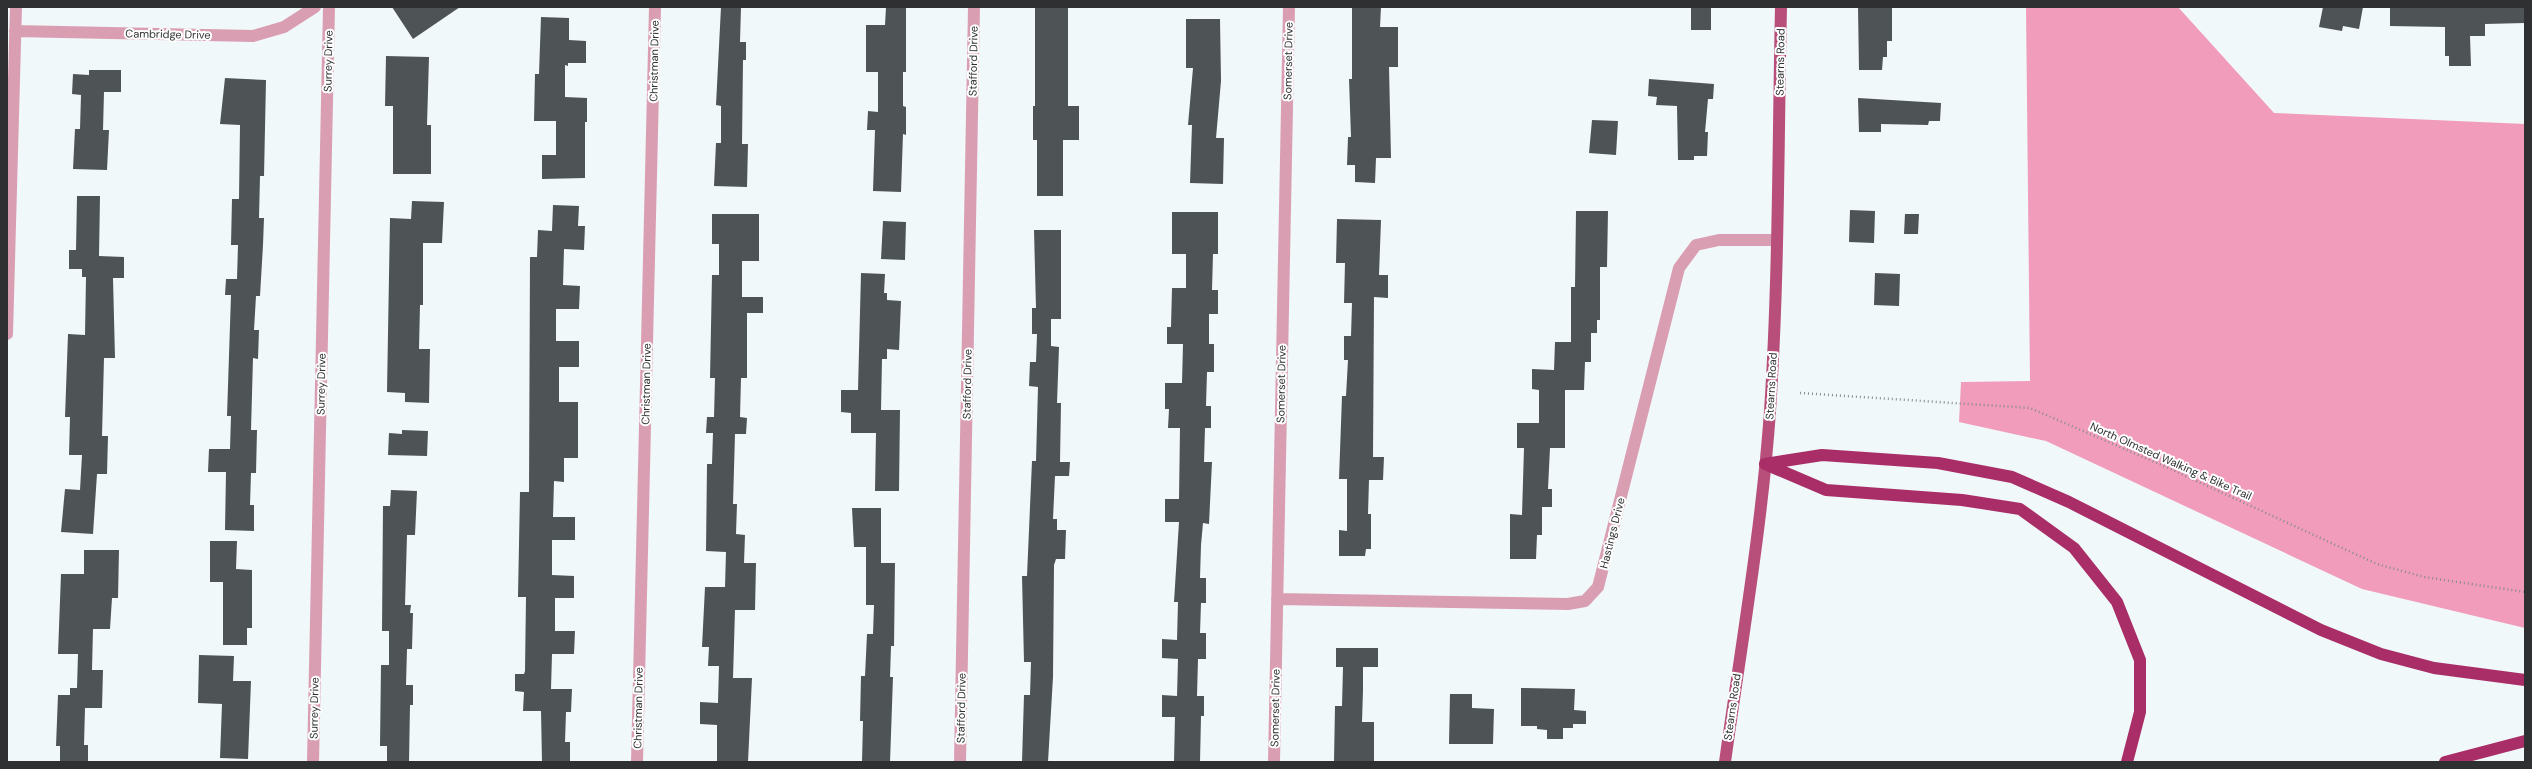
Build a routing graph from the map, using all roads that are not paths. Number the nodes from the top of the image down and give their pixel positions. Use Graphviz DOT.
graph roads {
  1 [pos="16,7"];
  2 [pos="315,7"];
  3 [pos="329,7"];
  4 [pos="655,7"];
  5 [pos="974,7"];
  6 [pos="1289,7"];
  7 [pos="1781,7"];
  8 [pos="15,31"];
  9 [pos="1776,240"];
  10 [pos="7,334"];
  11 [pos="1765,464"];
  12 [pos="1277,599"];
  13 [pos="2525,680"];
  14 [pos="2525,741"];
  15 [pos="313,762"];
  16 [pos="637,762"];
  17 [pos="960,762"];
  18 [pos="1274,762"];
  19 [pos="1725,762"];
  20 [pos="2127,762"];
  21 [pos="2445,762"];
  1 -- 8 [label="street"];
  2 -- 8 [label="street, Cambridge Drive"];
  3 -- 15 [label="street, Surrey Drive"];
  4 -- 16 [label="street, Christman Drive"];
  5 -- 17 [label="street, Stafford Drive"];
  6 -- 12 [label="street, Somerset Drive"];
  7 -- 9 [label="main road, Stearns Road"];
  8 -- 10 [label="street"];
  9 -- 11 [label="main road, Stearns Road"];
  9 -- 12 [label="street, Hastings Drive"];
  11 -- 13 [label="highway"];
  11 -- 19 [label="main road, Stearns Road"];
  11 -- 20 [label="highway"];
  12 -- 18 [label="street, Somerset Drive"];
  14 -- 21 [label="highway"];
}
